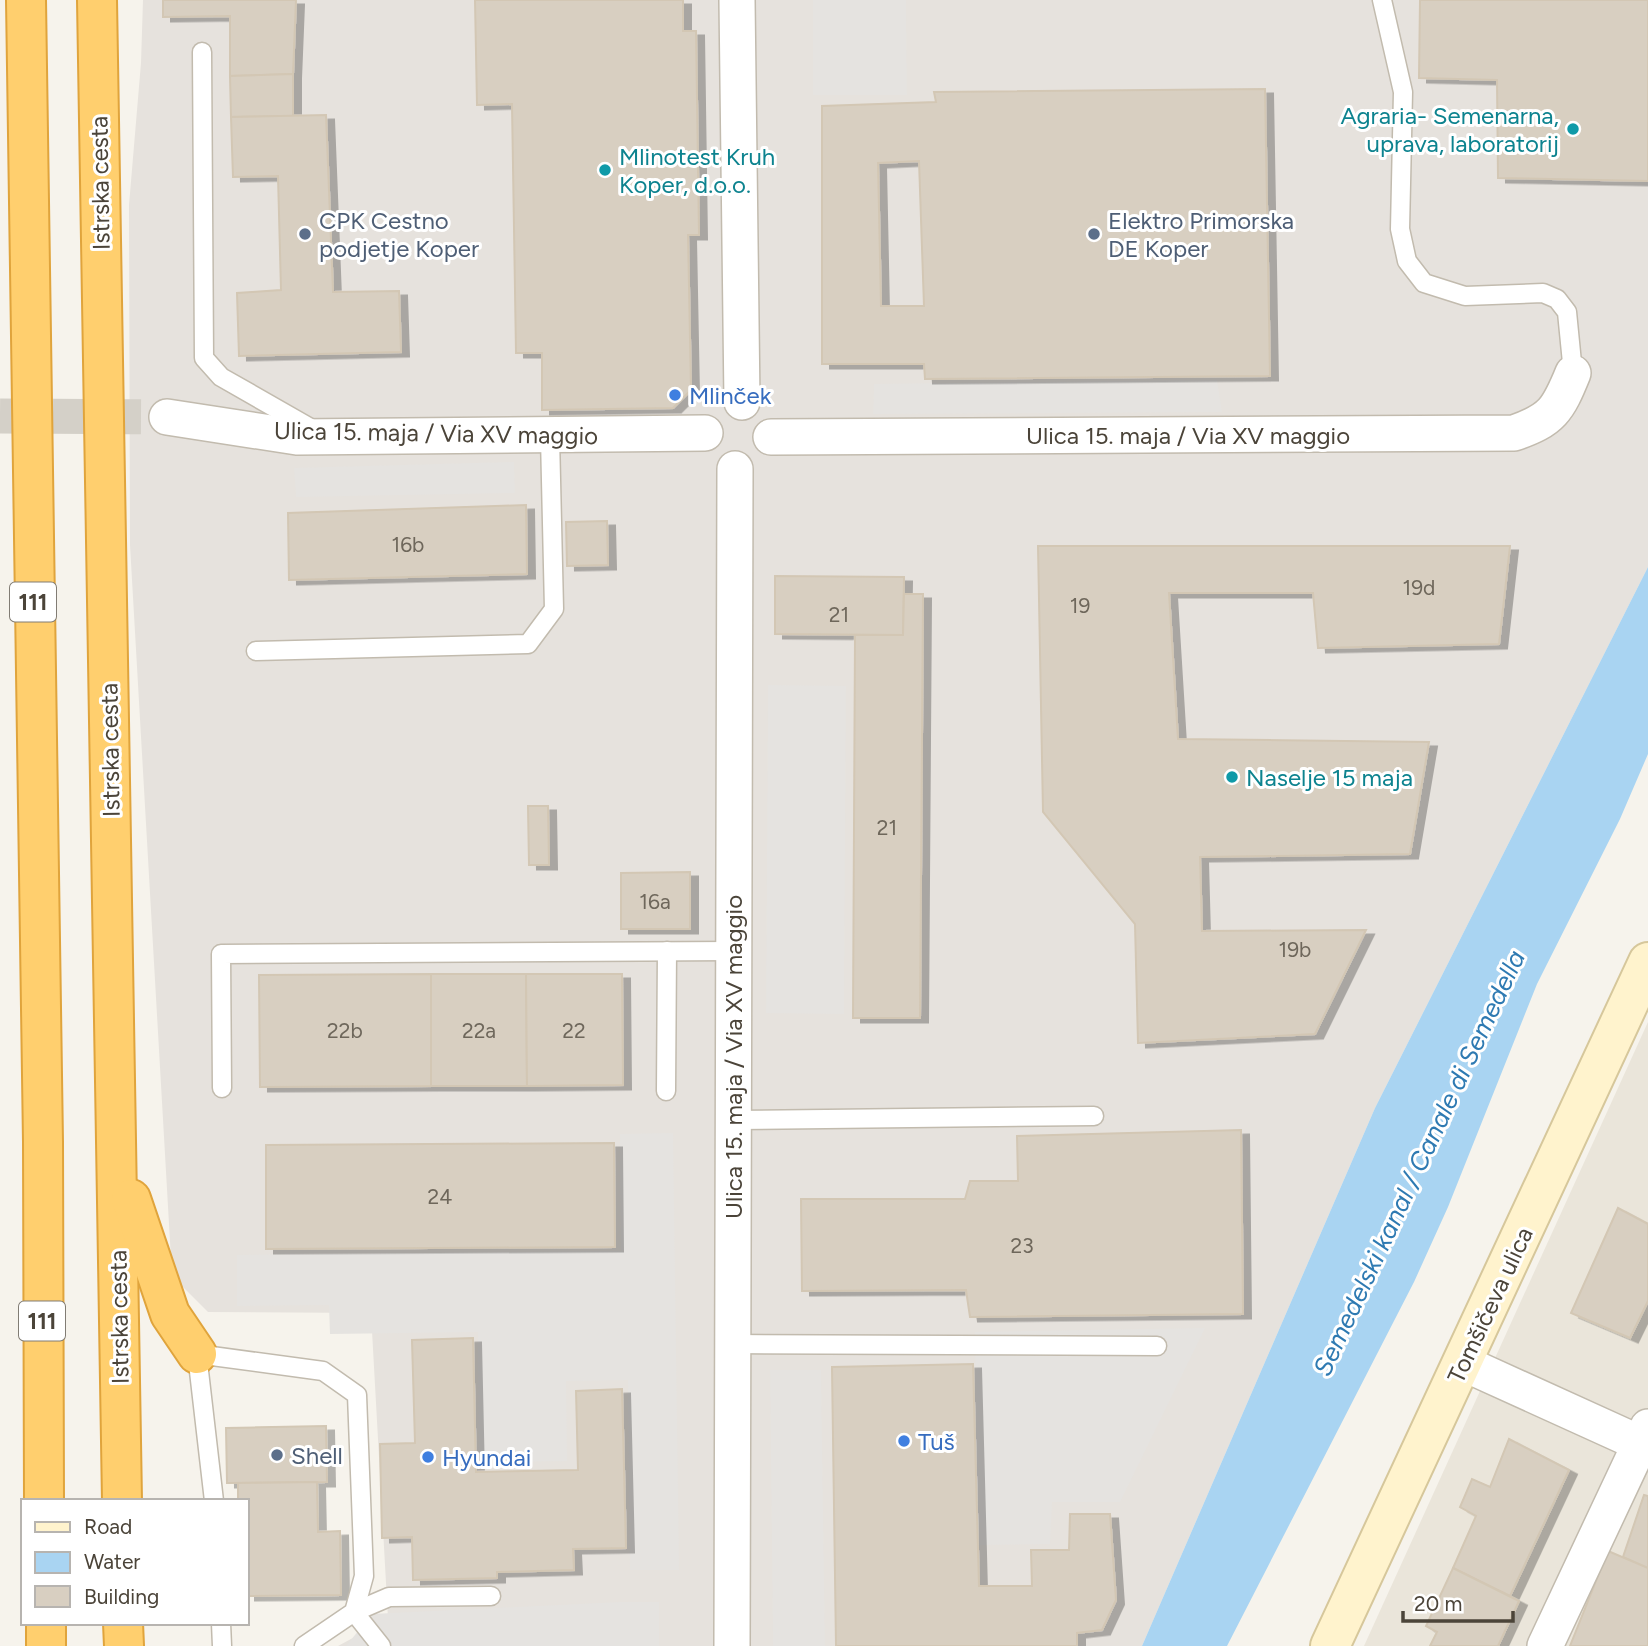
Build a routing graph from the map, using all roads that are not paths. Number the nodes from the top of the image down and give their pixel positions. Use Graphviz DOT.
graph roads {
  1 [pos="10,0"];
  2 [pos="26,0"];
  3 [pos="97,0"];
  4 [pos="737,0"];
  5 [pos="1382,0"];
  6 [pos="202,52"];
  7 [pos="27,62"];
  8 [pos="1573,373"];
  9 [pos="742,402"];
  10 [pos="167,416"];
  11 [pos="705,433"];
  12 [pos="326,437"];
  13 [pos="550,437"];
  14 [pos="771,437"];
  15 [pos="735,469"];
  16 [pos="256,651"];
  17 [pos="667,951"];
  18 [pos="733,951"];
  19 [pos="1648,962"];
  20 [pos="222,1088"];
  21 [pos="666,1091"];
  22 [pos="1094,1116"];
  23 [pos="733,1120"];
  24 [pos="117,1146"];
  25 [pos="733,1344"];
  26 [pos="1157,1346"];
  27 [pos="197,1354"];
  28 [pos="1463,1363"];
  29 [pos="1646,1439"];
  30 [pos="44,1499"];
  31 [pos="122,1499"];
  32 [pos="214,1499"];
  33 [pos="492,1596"];
  34 [pos="354,1612"];
  35 [pos="46,1625"];
  36 [pos="123,1625"];
  37 [pos="220,1625"];
  38 [pos="46,1646"];
  39 [pos="124,1646"];
  40 [pos="222,1646"];
  41 [pos="304,1646"];
  42 [pos="381,1646"];
  43 [pos="732,1646"];
  44 [pos="1329,1646"];
  45 [pos="1545,1646"];
  1 -- 7 [label="highway"];
  2 -- 7 [label="highway, 111"];
  3 -- 24 [label="highway, Istrska cesta"];
  4 -- 9 [label="street"];
  5 -- 8 [label="lane"];
  6 -- 12 [label="lane"];
  7 -- 30 [label="highway, 111"];
  8 -- 14 [label="street, Ulica 15. maja / Via XV maggio"];
  9 -- 11 [label="street"];
  9 -- 14 [label="street"];
  10 -- 12 [label="street, Ulica 15. maja / Via XV maggio"];
  11 -- 13 [label="street, Ulica 15. maja / Via XV maggio"];
  11 -- 15 [label="street"];
  12 -- 13 [label="street, Ulica 15. maja / Via XV maggio"];
  13 -- 16 [label="lane"];
  14 -- 15 [label="street"];
  15 -- 18 [label="street, Ulica 15. maja / Via XV maggio"];
  17 -- 18 [label="lane"];
  17 -- 20 [label="lane"];
  17 -- 21 [label="lane"];
  18 -- 23 [label="street, Ulica 15. maja / Via XV maggio"];
  19 -- 28 [label="street, Tomšičeva ulica"];
  22 -- 23 [label="lane"];
  23 -- 25 [label="street, Ulica 15. maja / Via XV maggio"];
  24 -- 27 [label="highway"];
  24 -- 31 [label="highway, Istrska cesta"];
  25 -- 26 [label="lane"];
  25 -- 43 [label="street, Ulica 15. maja / Via XV maggio"];
  27 -- 32 [label="lane"];
  27 -- 34 [label="lane"];
  28 -- 29 [label="street"];
  28 -- 44 [label="street, Tomšičeva ulica"];
  29 -- 45 [label="street"];
  33 -- 34 [label="lane"];
  34 -- 41 [label="lane"];
  34 -- 42 [label="lane"];
  35 -- 38 [label="highway"];
  36 -- 39 [label="highway"];
  37 -- 40 [label="lane"];
}
